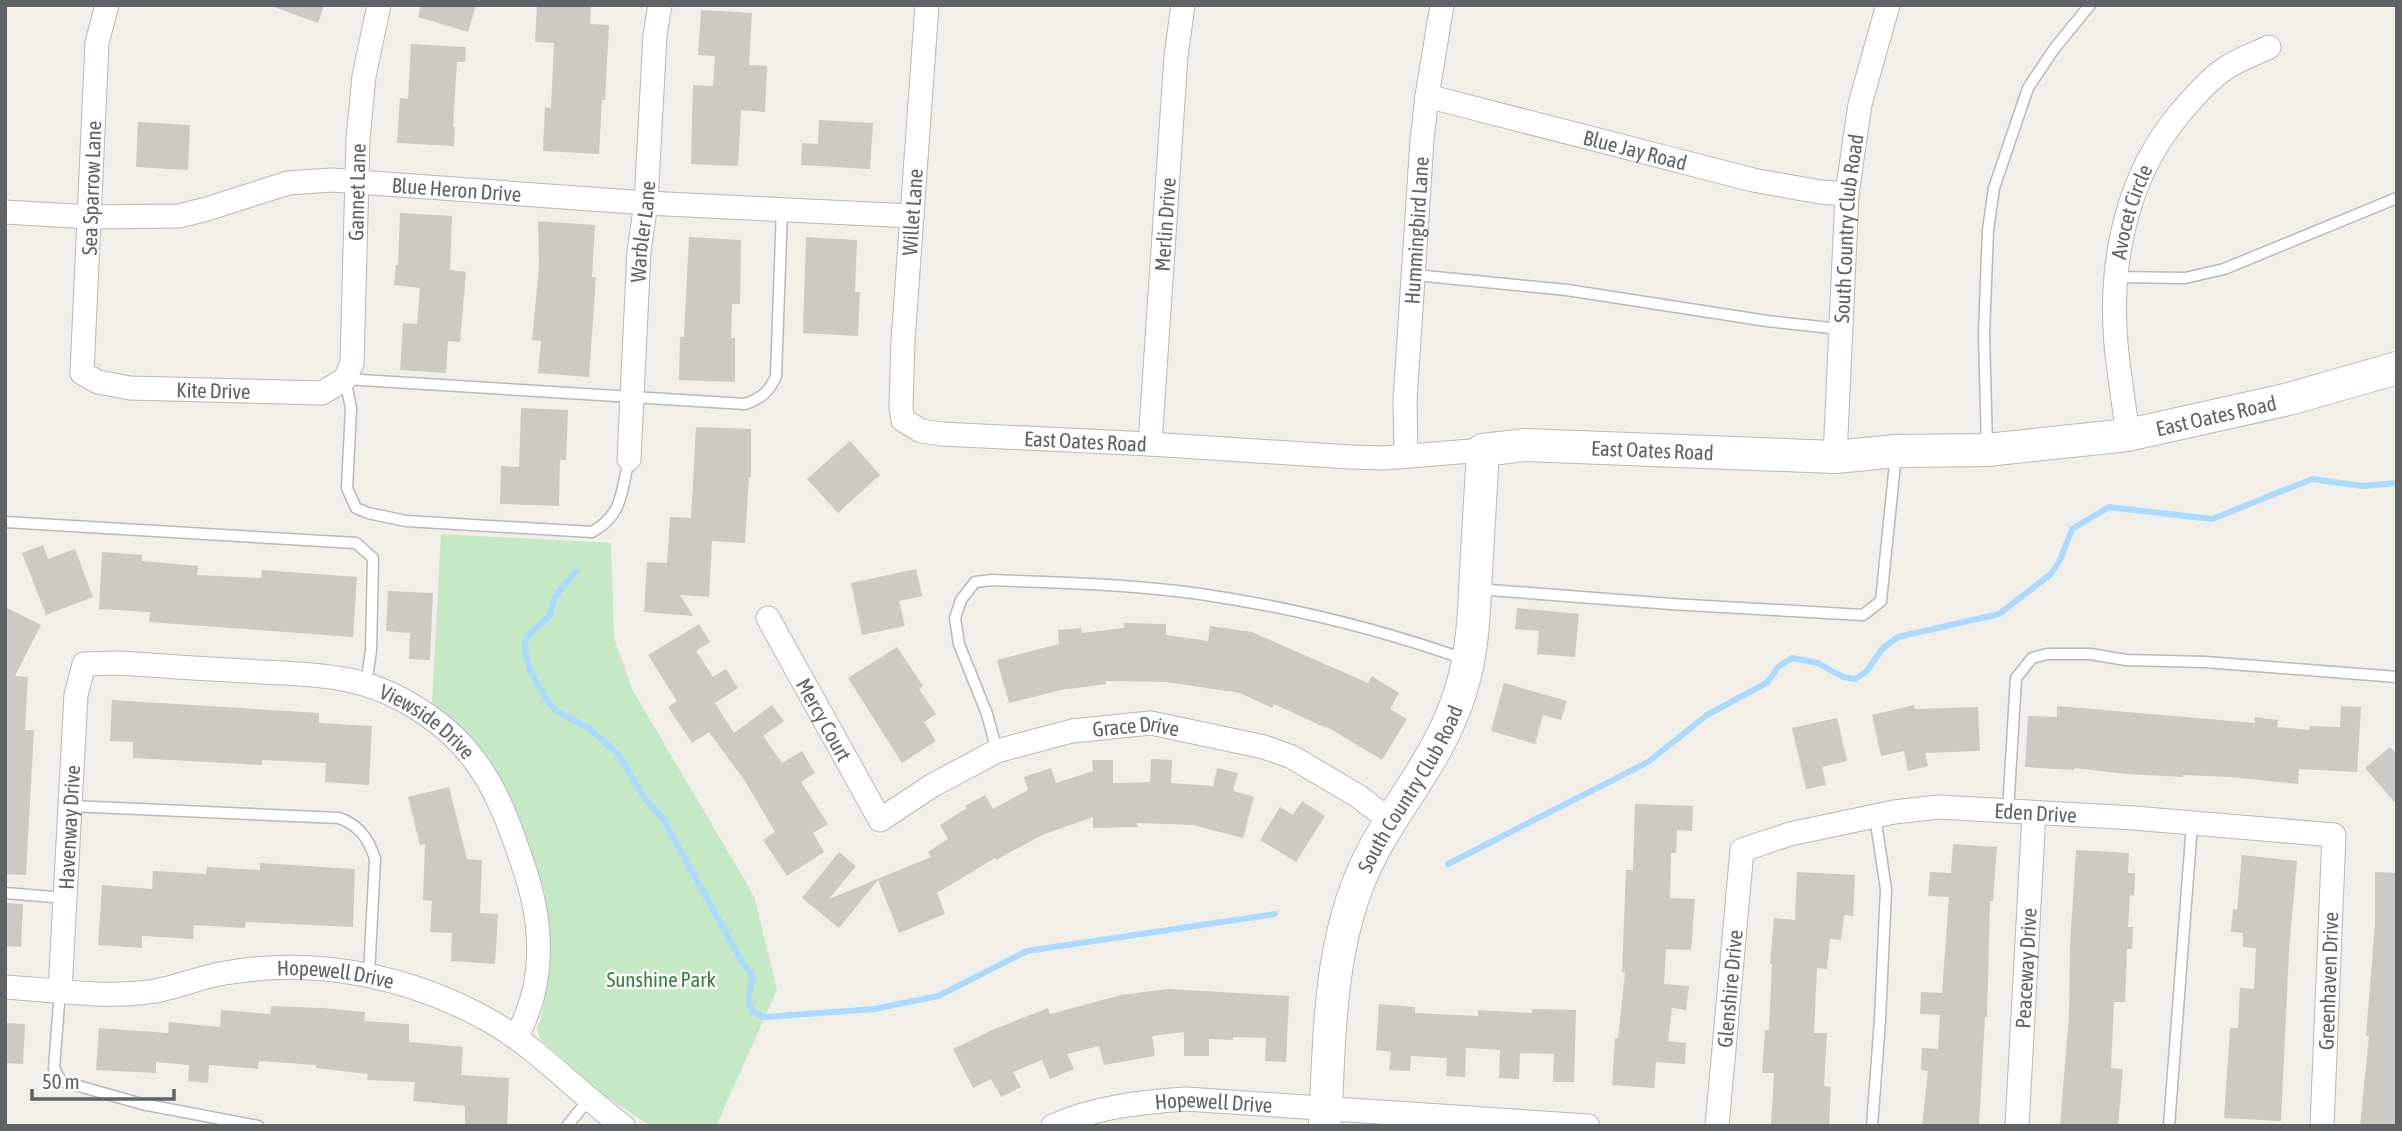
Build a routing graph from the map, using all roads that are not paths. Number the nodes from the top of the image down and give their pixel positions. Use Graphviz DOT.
graph roads {
  1 [pos="107,5"];
  2 [pos="379,5"];
  3 [pos="660,5"];
  4 [pos="927,5"];
  5 [pos="1183,5"];
  6 [pos="1442,5"];
  7 [pos="1888,5"];
  8 [pos="2090,5"];
  9 [pos="2269,47"];
  10 [pos="1427,96"];
  11 [pos="356,183"];
  12 [pos="1847,194"];
  13 [pos="2397,198"];
  14 [pos="646,203"];
  15 [pos="782,209"];
  16 [pos="5,212"];
  17 [pos="90,216"];
  18 [pos="912,216"];
  19 [pos="1415,275"];
  20 [pos="2116,277"];
  21 [pos="1840,329"];
  22 [pos="2397,369"];
  23 [pos="82,373"];
  24 [pos="345,379"];
  25 [pos="633,397"];
  26 [pos="903,420"];
  27 [pos="2128,435"];
  28 [pos="1150,444"];
  29 [pos="1483,450"];
  30 [pos="1987,450"];
  31 [pos="1896,451"];
  32 [pos="1406,456"];
  33 [pos="1835,457"];
  34 [pos="629,458"];
  35 [pos="5,522"];
  36 [pos="1475,589"];
  37 [pos="768,618"];
  38 [pos="1468,661"];
  39 [pos="84,664"];
  40 [pos="2397,677"];
  41 [pos="366,685"];
  42 [pos="997,751"];
  43 [pos="71,806"];
  44 [pos="2008,811"];
  45 [pos="2034,813"];
  46 [pos="1875,816"];
  47 [pos="880,821"];
  48 [pos="1392,822"];
  49 [pos="2192,824"];
  50 [pos="2334,835"];
  51 [pos="1742,850"];
  52 [pos="5,893"];
  53 [pos="65,898"];
  54 [pos="369,975"];
  55 [pos="5,987"];
  56 [pos="60,991"];
  57 [pos="516,1037"];
  58 [pos="589,1099"];
  59 [pos="1325,1117"];
  60 [pos="258,1126"];
  61 [pos="567,1126"];
  62 [pos="623,1126"];
  63 [pos="1053,1126"];
  64 [pos="1588,1126"];
  65 [pos="1717,1126"];
  66 [pos="1872,1126"];
  67 [pos="2017,1126"];
  68 [pos="2169,1126"];
  69 [pos="2322,1126"];
  1 -- 17 [label="street, Sea Sparrow Lane"];
  2 -- 11 [label="street, Gannet Lane"];
  3 -- 14 [label="street, Warbler Lane"];
  4 -- 18 [label="street, Willet Lane"];
  5 -- 28 [label="street, Merlin Drive"];
  6 -- 10 [label="street, Hummingbird Lane"];
  7 -- 12 [label="street, South Country Club Road"];
  8 -- 30 [label="lane"];
  9 -- 20 [label="street, Avocet Circle"];
  10 -- 12 [label="street, Blue Jay Road"];
  10 -- 19 [label="street, Hummingbird Lane"];
  11 -- 14 [label="street, Blue Heron Drive"];
  11 -- 17 [label="street, Blue Heron Drive"];
  11 -- 24 [label="street, Gannet Lane"];
  12 -- 21 [label="street, South Country Club Road"];
  13 -- 20 [label="lane"];
  14 -- 15 [label="street, Blue Heron Drive"];
  14 -- 25 [label="street, Warbler Lane"];
  15 -- 18 [label="street, Blue Heron Drive"];
  15 -- 25 [label="lane"];
  16 -- 17 [label="street, Blue Heron Drive"];
  17 -- 23 [label="street, Sea Sparrow Lane"];
  18 -- 26 [label="street, Willet Lane"];
  19 -- 21 [label="lane"];
  19 -- 32 [label="street, Hummingbird Lane"];
  20 -- 27 [label="street, Avocet Circle"];
  21 -- 33 [label="street, South Country Club Road"];
  22 -- 27 [label="street, East Oates Road"];
  23 -- 24 [label="street, Kite Drive"];
  24 -- 25 [label="lane"];
  24 -- 34 [label="lane"];
  25 -- 34 [label="street, Warbler Lane"];
  26 -- 28 [label="street, East Oates Road"];
  27 -- 30 [label="street, East Oates Road"];
  28 -- 32 [label="street, East Oates Road"];
  29 -- 32 [label="street, East Oates Road"];
  29 -- 33 [label="street, East Oates Road"];
  29 -- 36 [label="street, South Country Club Road"];
  30 -- 31 [label="street, East Oates Road"];
  31 -- 33 [label="street, East Oates Road"];
  31 -- 36 [label="lane"];
  35 -- 41 [label="lane"];
  36 -- 38 [label="street, South Country Club Road"];
  37 -- 47 [label="street, Mercy Court"];
  38 -- 42 [label="lane"];
  38 -- 48 [label="street, South Country Club Road"];
  39 -- 41 [label="street, Viewside Drive"];
  39 -- 43 [label="street, Havenway Drive"];
  40 -- 44 [label="lane"];
  41 -- 57 [label="street, Viewside Drive"];
  42 -- 47 [label="street, Grace Drive"];
  42 -- 48 [label="street, Grace Drive"];
  43 -- 53 [label="street, Havenway Drive"];
  43 -- 54 [label="lane"];
  44 -- 45 [label="street, Eden Drive"];
  44 -- 46 [label="street, Eden Drive"];
  45 -- 49 [label="street, Eden Drive"];
  45 -- 67 [label="street, Peaceway Drive"];
  46 -- 51 [label="street, Eden Drive"];
  46 -- 66 [label="lane"];
  48 -- 59 [label="street, South Country Club Road"];
  49 -- 50 [label="street, Eden Drive"];
  49 -- 68 [label="lane"];
  50 -- 69 [label="street, Greenhaven Drive"];
  51 -- 65 [label="street, Glenshire Drive"];
  52 -- 53 [label="lane"];
  53 -- 56 [label="street, Havenway Drive"];
  54 -- 56 [label="street, Hopewell Drive"];
  54 -- 57 [label="street, Hopewell Drive"];
  55 -- 56 [label="street, Hopewell Drive"];
  56 -- 60 [label="lane"];
  57 -- 58 [label="street, Hopewell Drive"];
  58 -- 61 [label="lane"];
  58 -- 62 [label="street, Hopewell Drive"];
  59 -- 63 [label="street, Hopewell Drive"];
  59 -- 64 [label="street, Hopewell Drive"];
}
